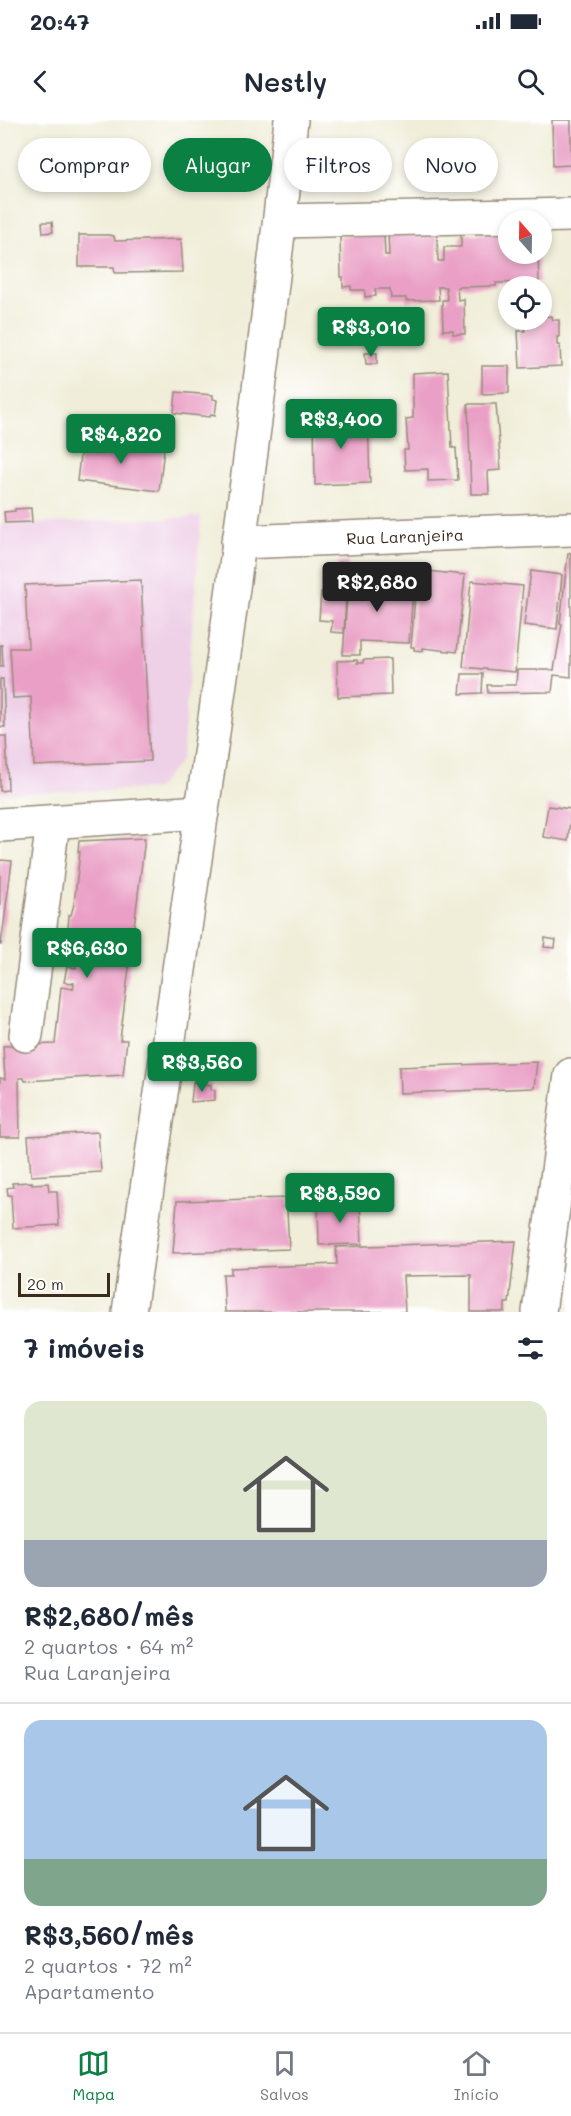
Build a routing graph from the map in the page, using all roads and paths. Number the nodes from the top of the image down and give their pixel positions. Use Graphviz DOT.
graph roads {
  1 [pos="291,120"];
  2 [pos="571,215"];
  3 [pos="280,222"];
  4 [pos="571,529"];
  5 [pos="238,542"];
  6 [pos="202,812"];
  7 [pos="53,822"];
  8 [pos="0,825"];
  9 [pos="26,1035"];
  10 [pos="571,1075"];
  11 [pos="129,1312"];
  12 [pos="539,1312"];
  1 -- 3 [label="main road"];
  2 -- 3 [label="main road"];
  3 -- 5 [label="main road"];
  4 -- 5 [label="main road, Rua Laranjeira"];
  5 -- 6 [label="main road"];
  6 -- 7 [label="main road"];
  6 -- 11 [label="main road"];
  7 -- 8 [label="main road"];
  7 -- 9 [label="main road"];
  10 -- 12 [label="main road"];
}
